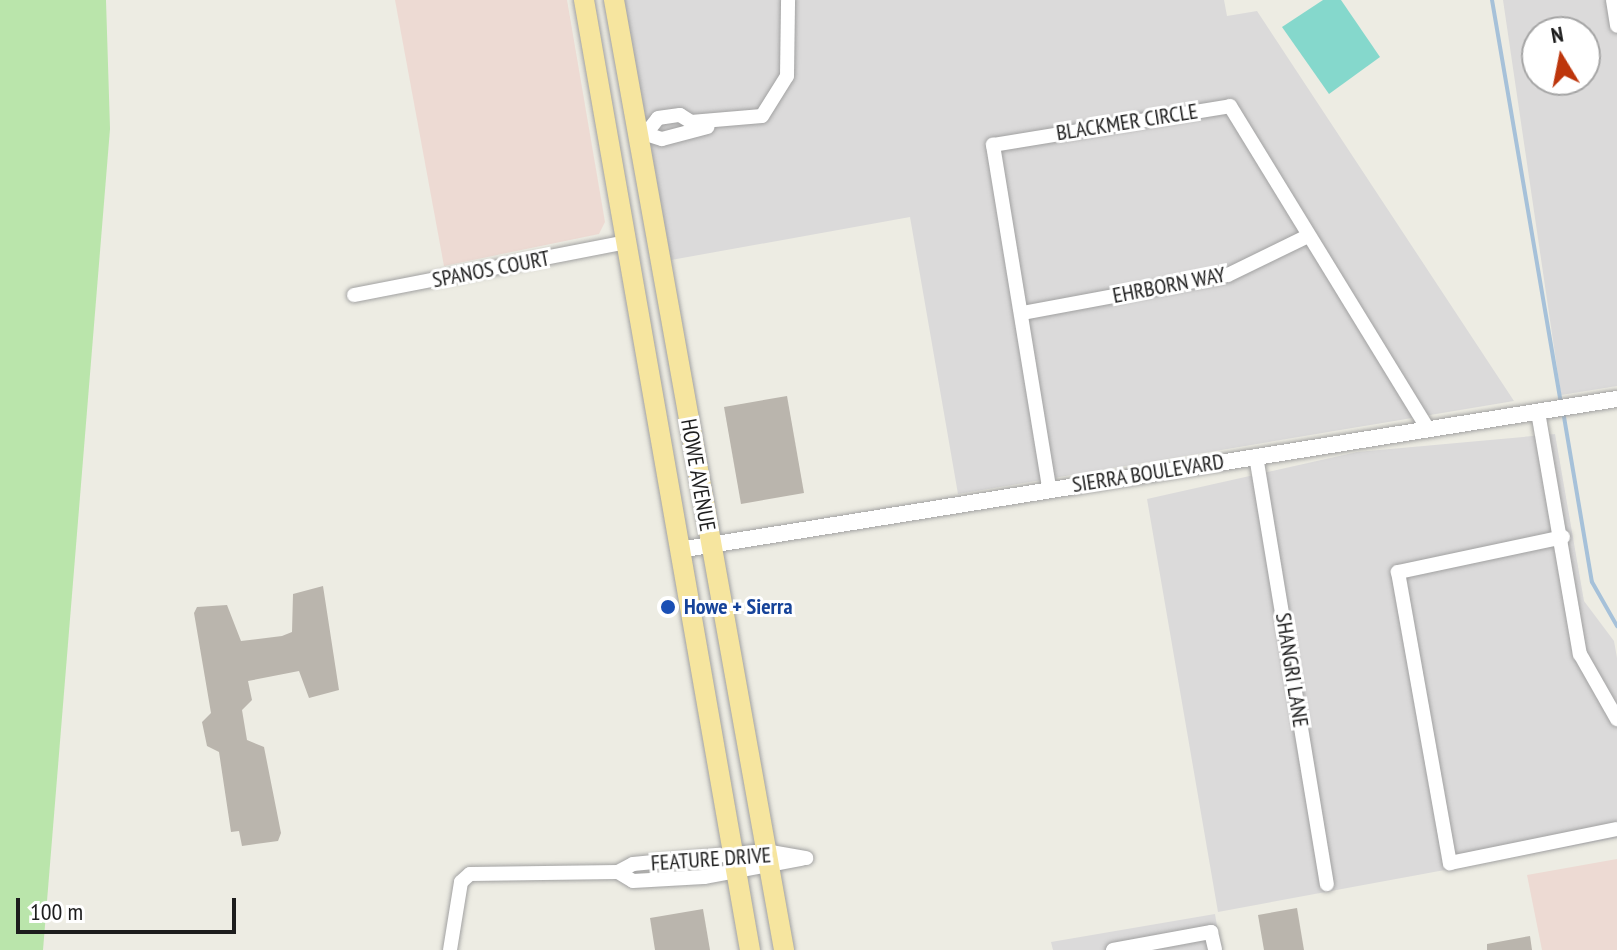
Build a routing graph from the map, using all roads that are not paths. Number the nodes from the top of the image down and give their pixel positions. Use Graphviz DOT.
graph roads {
  1 [pos="584,0"];
  2 [pos="614,0"];
  3 [pos="788,0"];
  4 [pos="1613,0"];
  5 [pos="1617,26"];
  6 [pos="589,27"];
  7 [pos="643,132"];
  8 [pos="1308,236"];
  9 [pos="627,242"];
  10 [pos="354,295"];
  11 [pos="1022,313"];
  12 [pos="681,380"];
  13 [pos="1617,399"];
  14 [pos="1553,409"];
  15 [pos="1428,429"];
  16 [pos="1256,456"];
  17 [pos="1049,487"];
  18 [pos="1563,537"];
  19 [pos="710,545"];
  20 [pos="679,550"];
  21 [pos="1617,719"];
  22 [pos="1617,829"];
  23 [pos="767,860"];
  24 [pos="735,864"];
  25 [pos="1327,884"];
  26 [pos="450,950"];
  27 [pos="750,950"];
  28 [pos="784,950"];
  29 [pos="1113,950"];
  30 [pos="1215,950"];
  1 -- 6 [label="main road, HOWE AVENUE"];
  2 -- 7 [label="main road, HOWE AVENUE"];
  3 -- 7 [label="street"];
  4 -- 5 [label="street"];
  6 -- 7 [label="main road"];
  6 -- 9 [label="main road, HOWE AVENUE"];
  7 -- 12 [label="main road, HOWE AVENUE"];
  8 -- 11 [label="street, EHRBORN WAY"];
  8 -- 11 [label="street, BLACKMER CIRCLE"];
  8 -- 15 [label="street, BLACKMER CIRCLE"];
  9 -- 10 [label="street, SPANOS COURT"];
  9 -- 12 [label="main road"];
  9 -- 20 [label="main road, HOWE AVENUE"];
  11 -- 17 [label="street, BLACKMER CIRCLE"];
  12 -- 19 [label="main road, HOWE AVENUE"];
  13 -- 14 [label="street, SIERRA BOULEVARD"];
  14 -- 15 [label="street, SIERRA BOULEVARD"];
  14 -- 18 [label="street"];
  15 -- 16 [label="street, SIERRA BOULEVARD"];
  16 -- 17 [label="street, SIERRA BOULEVARD"];
  16 -- 25 [label="street, SHANGRI LANE"];
  17 -- 19 [label="street, SIERRA BOULEVARD"];
  18 -- 21 [label="street"];
  18 -- 22 [label="street"];
  19 -- 20 [label="street, SIERRA BOULEVARD"];
  19 -- 23 [label="main road, HOWE AVENUE"];
  20 -- 24 [label="main road, HOWE AVENUE"];
  23 -- 24 [label="street, FEATURE DRIVE"];
  23 -- 28 [label="main road, HOWE AVENUE"];
  24 -- 26 [label="street, FEATURE DRIVE"];
  24 -- 27 [label="main road, HOWE AVENUE"];
  29 -- 30 [label="street"];
}
